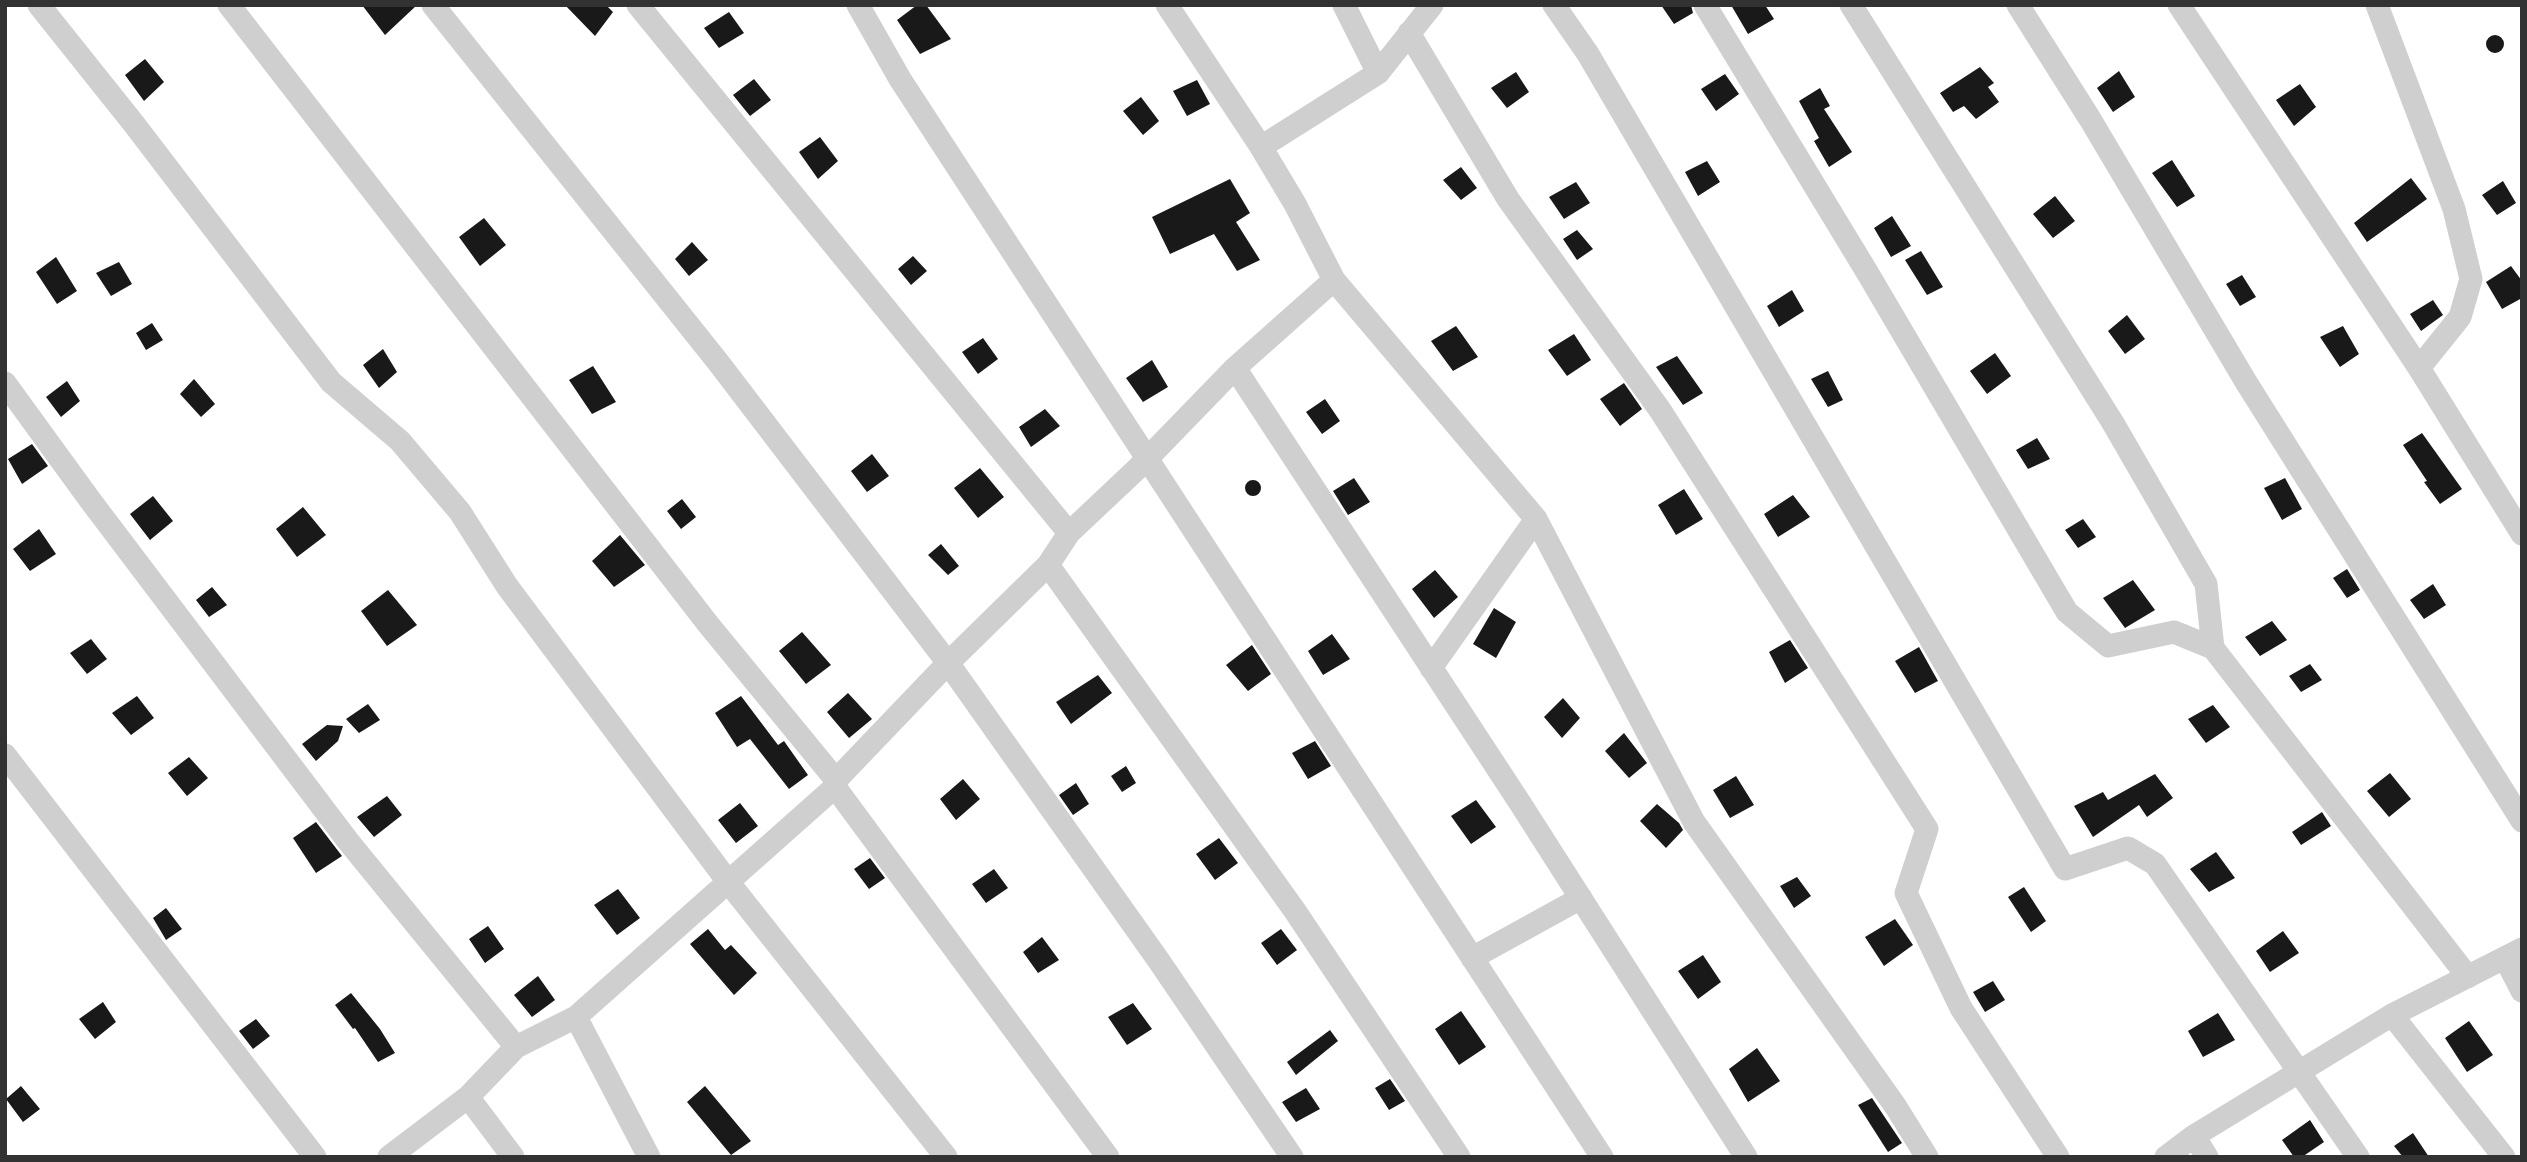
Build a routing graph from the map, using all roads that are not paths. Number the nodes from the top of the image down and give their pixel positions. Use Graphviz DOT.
graph roads {
  1 [pos="39,5"];
  2 [pos="229,5"];
  3 [pos="433,5"];
  4 [pos="638,5"];
  5 [pos="858,5"];
  6 [pos="1167,5"];
  7 [pos="1344,5"];
  8 [pos="1432,5"];
  9 [pos="1554,5"];
  10 [pos="1705,5"];
  11 [pos="1851,5"];
  12 [pos="2018,5"];
  13 [pos="2179,5"];
  14 [pos="2378,5"];
  15 [pos="1409,33"];
  16 [pos="1378,73"];
  17 [pos="1261,146"];
  18 [pos="1334,281"];
  19 [pos="1235,368"];
  20 [pos="2419,368"];
  21 [pos="5,383"];
  22 [pos="1147,459"];
  23 [pos="1536,519"];
  24 [pos="1069,533"];
  25 [pos="2522,534"];
  26 [pos="1048,565"];
  27 [pos="2213,648"];
  28 [pos="948,663"];
  29 [pos="1431,668"];
  30 [pos="5,755"];
  31 [pos="836,783"];
  32 [pos="2522,821"];
  33 [pos="729,883"];
  34 [pos="1581,898"];
  35 [pos="2513,954"];
  36 [pos="1472,958"];
  37 [pos="2468,977"];
  38 [pos="2522,991"];
  39 [pos="2392,1015"];
  40 [pos="576,1017"];
  41 [pos="516,1047"];
  42 [pos="2299,1070"];
  43 [pos="468,1097"];
  44 [pos="2194,1136"];
  45 [pos="315,1157"];
  46 [pos="389,1157"];
  47 [pos="513,1157"];
  48 [pos="649,1157"];
  49 [pos="946,1157"];
  50 [pos="1108,1157"];
  51 [pos="1292,1157"];
  52 [pos="1459,1157"];
  53 [pos="1602,1157"];
  54 [pos="1746,1157"];
  55 [pos="1927,1157"];
  56 [pos="2058,1157"];
  57 [pos="2166,1157"];
  58 [pos="2207,1157"];
  59 [pos="2358,1157"];
  60 [pos="2504,1157"];
  1 -- 33 [label="street"];
  2 -- 31 [label="street"];
  3 -- 28 [label="street"];
  4 -- 24 [label="street"];
  5 -- 22 [label="street"];
  6 -- 17 [label="street"];
  7 -- 16 [label="street"];
  8 -- 15 [label="street"];
  9 -- 42 [label="street"];
  10 -- 27 [label="street"];
  11 -- 27 [label="street"];
  12 -- 32 [label="street"];
  13 -- 20 [label="street"];
  14 -- 20 [label="street"];
  15 -- 16 [label="street"];
  15 -- 56 [label="street"];
  16 -- 17 [label="street"];
  17 -- 18 [label="street"];
  18 -- 19 [label="street"];
  18 -- 23 [label="street"];
  19 -- 22 [label="street"];
  19 -- 29 [label="street"];
  20 -- 25 [label="street"];
  21 -- 41 [label="street"];
  22 -- 24 [label="street"];
  22 -- 36 [label="street"];
  23 -- 29 [label="street"];
  23 -- 55 [label="street"];
  24 -- 26 [label="street"];
  26 -- 28 [label="street"];
  26 -- 52 [label="street"];
  27 -- 37 [label="street"];
  28 -- 31 [label="street"];
  28 -- 51 [label="street"];
  29 -- 34 [label="street"];
  30 -- 45 [label="street"];
  31 -- 33 [label="street"];
  31 -- 50 [label="street"];
  33 -- 40 [label="street"];
  33 -- 49 [label="street"];
  34 -- 36 [label="street"];
  34 -- 54 [label="street"];
  35 -- 37 [label="street"];
  35 -- 38 [label="street"];
  36 -- 53 [label="street"];
  37 -- 39 [label="street"];
  39 -- 42 [label="street"];
  39 -- 60 [label="street"];
  40 -- 41 [label="street"];
  40 -- 48 [label="street"];
  41 -- 43 [label="street"];
  42 -- 44 [label="street"];
  42 -- 59 [label="street"];
  43 -- 46 [label="street"];
  43 -- 47 [label="street"];
  44 -- 57 [label="street"];
  44 -- 58 [label="street"];
}
